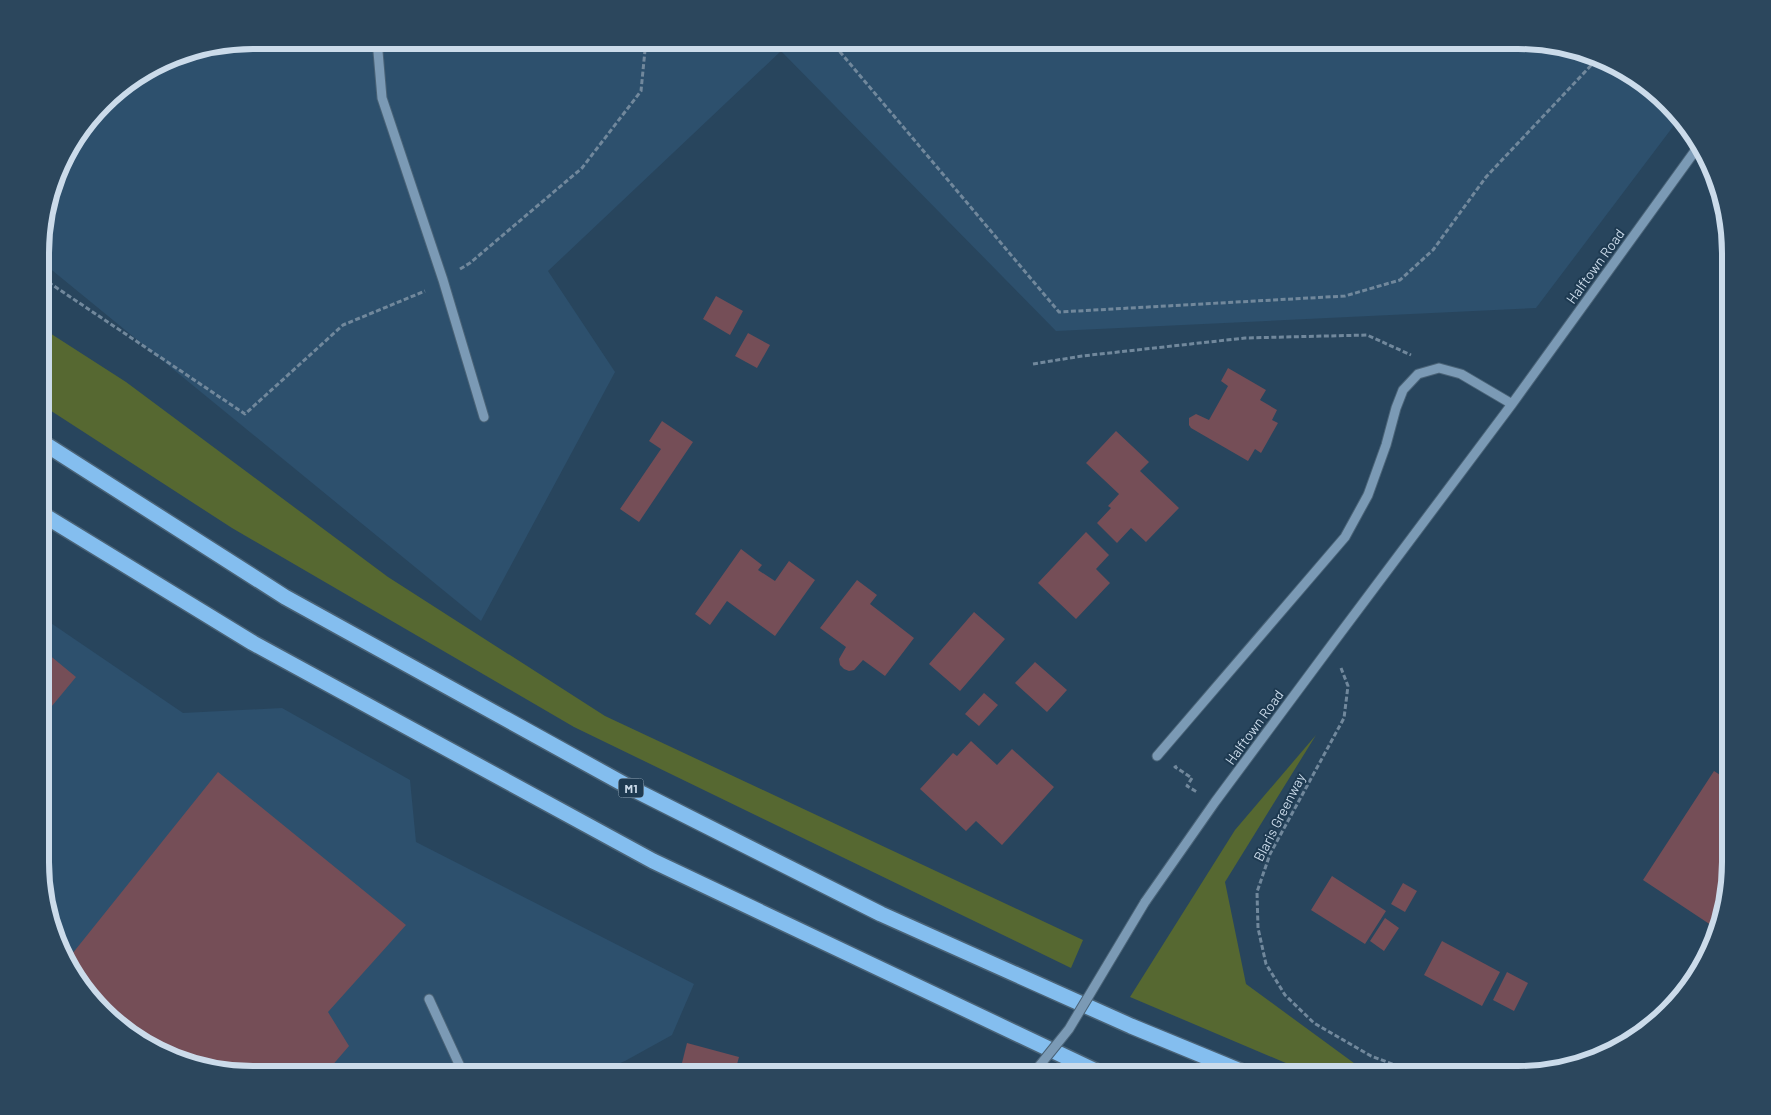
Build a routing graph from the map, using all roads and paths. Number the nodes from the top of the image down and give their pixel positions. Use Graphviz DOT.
graph roads {
  1 [pos="377,49"];
  2 [pos="645,49"];
  3 [pos="838,49"];
  4 [pos="1593,63"];
  5 [pos="1695,151"];
  6 [pos="443,280"];
  7 [pos="49,283"];
  8 [pos="1034,364"];
  9 [pos="1439,368"];
  10 [pos="1512,404"];
  11 [pos="484,417"];
  12 [pos="49,446"];
  13 [pos="49,518"];
  14 [pos="1333,643"];
  15 [pos="1166,745"];
  16 [pos="1157,756"];
  17 [pos="1215,802"];
  18 [pos="429,999"];
  19 [pos="460,1066"];
  20 [pos="1039,1066"];
  21 [pos="1085,1066"];
  22 [pos="1228,1066"];
  23 [pos="1398,1066"];
  1 -- 6 [label="street"];
  2 -- 6 [label="path"];
  3 -- 4 [label="path"];
  5 -- 10 [label="street, Halftown Road"];
  6 -- 7 [label="path"];
  6 -- 11 [label="street"];
  8 -- 9 [label="path"];
  9 -- 10 [label="street"];
  9 -- 15 [label="street"];
  10 -- 14 [label="street, Halftown Road"];
  12 -- 22 [label="highway, M1"];
  13 -- 21 [label="highway"];
  14 -- 17 [label="street, Halftown Road"];
  14 -- 23 [label="path, Blaris Greenway"];
  15 -- 16 [label="street"];
  15 -- 17 [label="path"];
  17 -- 20 [label="street, Halftown Road, bridge"];
  18 -- 19 [label="street"];
}
